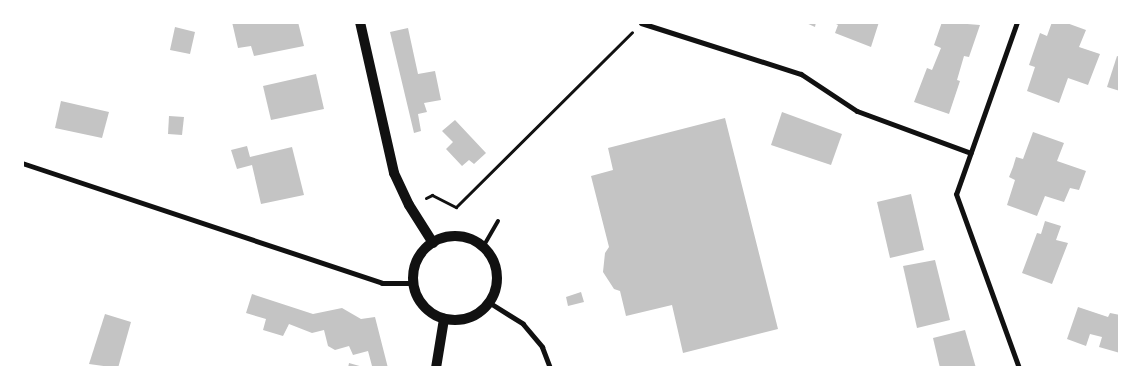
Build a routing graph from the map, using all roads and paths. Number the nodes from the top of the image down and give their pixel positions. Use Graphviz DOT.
graph roads {
  1 [pos="360,22"];
  2 [pos="1017,22"];
  3 [pos="641,24"];
  4 [pos="971,153"];
  5 [pos="22,163"];
  6 [pos="409,205"];
  7 [pos="498,221"];
  8 [pos="433,243"];
  9 [pos="483,246"];
  10 [pos="413,283"];
  11 [pos="490,302"];
  12 [pos="444,319"];
  13 [pos="436,368"];
  14 [pos="550,368"];
  15 [pos="1019,368"];
  1 -- 6 [label="main road"];
  2 -- 4 [label="street"];
  3 -- 4 [label="street"];
  3 -- 6 [label="path"];
  4 -- 15 [label="street"];
  5 -- 10 [label="street"];
  6 -- 8 [label="main road"];
  7 -- 9 [label="lane"];
  8 -- 9 [label="main road"];
  8 -- 10 [label="main road"];
  9 -- 11 [label="main road"];
  10 -- 12 [label="main road"];
  11 -- 12 [label="main road"];
  11 -- 14 [label="street"];
  12 -- 13 [label="main road"];
}
